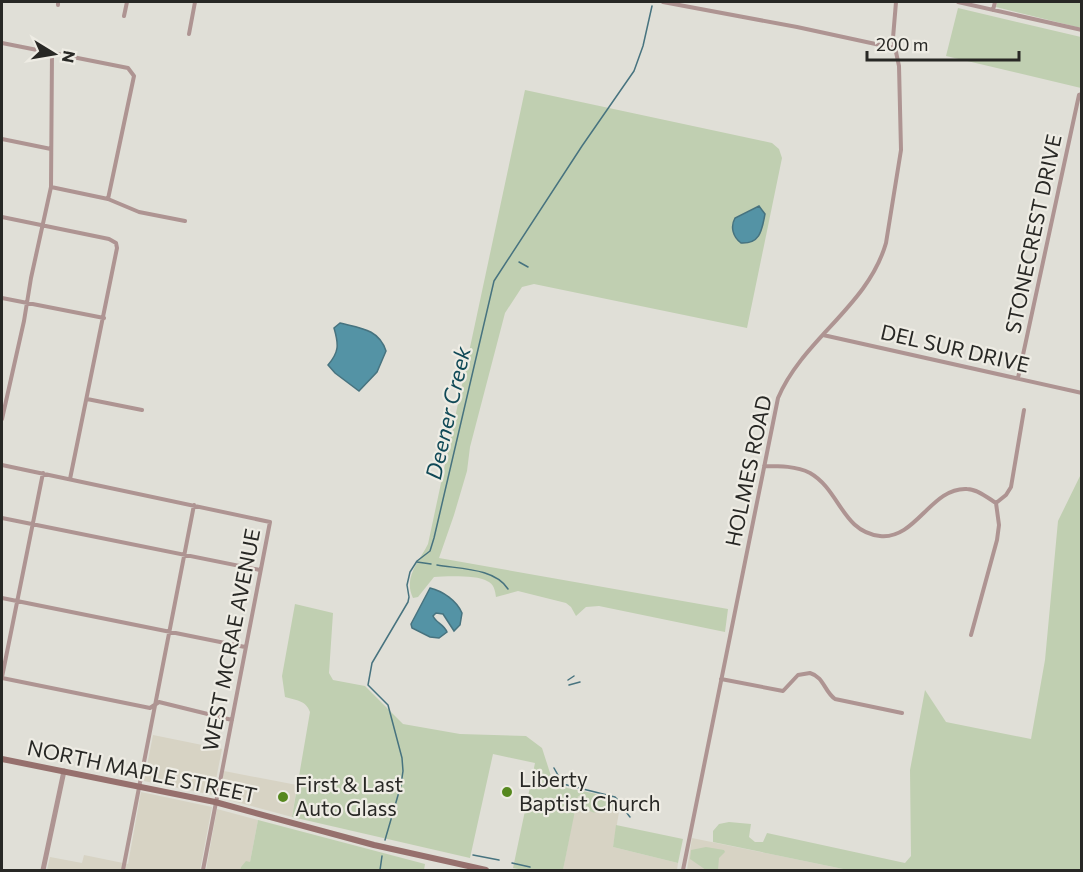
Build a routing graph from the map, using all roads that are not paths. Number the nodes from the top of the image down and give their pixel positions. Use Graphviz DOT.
graph roads {
  1 [pos="127,2"];
  2 [pos="195,2"];
  3 [pos="663,2"];
  4 [pos="896,2"];
  5 [pos="958,2"];
  6 [pos="995,2"];
  7 [pos="993,10"];
  8 [pos="124,16"];
  9 [pos="1082,30"];
  10 [pos="189,34"];
  11 [pos="2,43"];
  12 [pos="894,48"];
  13 [pos="52,53"];
  14 [pos="1080,95"];
  15 [pos="2,139"];
  16 [pos="51,149"];
  17 [pos="51,187"];
  18 [pos="108,199"];
  19 [pos="2,217"];
  20 [pos="185,221"];
  21 [pos="43,225"];
  22 [pos="2,298"];
  23 [pos="27,303"];
  24 [pos="104,318"];
  25 [pos="823,335"];
  26 [pos="1018,378"];
  27 [pos="1082,393"];
  28 [pos="87,399"];
  29 [pos="142,410"];
  30 [pos="1024,410"];
  31 [pos="2,419"];
  32 [pos="2,465"];
  33 [pos="765,466"];
  34 [pos="43,473"];
  35 [pos="70,479"];
  36 [pos="996,503"];
  37 [pos="194,505"];
  38 [pos="2,518"];
  39 [pos="32,524"];
  40 [pos="184,555"];
  41 [pos="260,570"];
  42 [pos="2,598"];
  43 [pos="17,602"];
  44 [pos="169,631"];
  45 [pos="971,635"];
  46 [pos="245,647"];
  47 [pos="2,678"];
  48 [pos="721,679"];
  49 [pos="155,704"];
  50 [pos="902,713"];
  51 [pos="232,720"];
  52 [pos="2,759"];
  53 [pos="64,771"];
  54 [pos="139,786"];
  55 [pos="215,802"];
  56 [pos="43,870"];
  57 [pos="123,870"];
  58 [pos="203,870"];
  59 [pos="486,870"];
  60 [pos="683,870"];
  1 -- 8 [label="street"];
  2 -- 10 [label="street"];
  3 -- 12 [label="street"];
  4 -- 12 [label="street, HOLMES ROAD"];
  5 -- 7 [label="street"];
  6 -- 7 [label="street"];
  7 -- 9 [label="street"];
  11 -- 13 [label="street"];
  12 -- 25 [label="street, HOLMES ROAD"];
  13 -- 16 [label="street"];
  13 -- 18 [label="street"];
  14 -- 26 [label="street, STONECREST DRIVE"];
  15 -- 16 [label="street"];
  16 -- 17 [label="street"];
  17 -- 18 [label="street"];
  17 -- 21 [label="street"];
  18 -- 20 [label="street"];
  19 -- 21 [label="street"];
  21 -- 23 [label="street"];
  21 -- 24 [label="street"];
  22 -- 23 [label="street"];
  23 -- 24 [label="street"];
  23 -- 31 [label="street"];
  24 -- 28 [label="street"];
  25 -- 26 [label="street, DEL SUR DRIVE"];
  25 -- 33 [label="street, HOLMES ROAD"];
  26 -- 27 [label="street, DEL SUR DRIVE"];
  28 -- 29 [label="street"];
  28 -- 35 [label="street"];
  30 -- 36 [label="street"];
  32 -- 34 [label="street"];
  33 -- 36 [label="street"];
  33 -- 48 [label="street, HOLMES ROAD"];
  34 -- 35 [label="street"];
  34 -- 39 [label="street"];
  35 -- 37 [label="street"];
  36 -- 45 [label="street"];
  37 -- 40 [label="street"];
  37 -- 41 [label="street, WEST MCRAE AVENUE"];
  38 -- 39 [label="street"];
  39 -- 40 [label="street"];
  39 -- 43 [label="street"];
  40 -- 41 [label="street"];
  40 -- 44 [label="street"];
  41 -- 46 [label="street, WEST MCRAE AVENUE"];
  42 -- 43 [label="street"];
  43 -- 44 [label="street"];
  43 -- 47 [label="street"];
  44 -- 46 [label="street"];
  44 -- 49 [label="street"];
  46 -- 51 [label="street, WEST MCRAE AVENUE"];
  47 -- 49 [label="street"];
  48 -- 50 [label="street"];
  48 -- 60 [label="street, HOLMES ROAD"];
  49 -- 51 [label="street"];
  49 -- 54 [label="street"];
  51 -- 55 [label="street, WEST MCRAE AVENUE"];
  52 -- 53 [label="main road, NORTH MAPLE STREET"];
  53 -- 54 [label="main road, NORTH MAPLE STREET"];
  53 -- 56 [label="street"];
  54 -- 55 [label="main road, NORTH MAPLE STREET"];
  54 -- 57 [label="street"];
  55 -- 58 [label="street, WEST MCRAE AVENUE"];
  55 -- 59 [label="main road, NORTH MAPLE STREET"];
}
